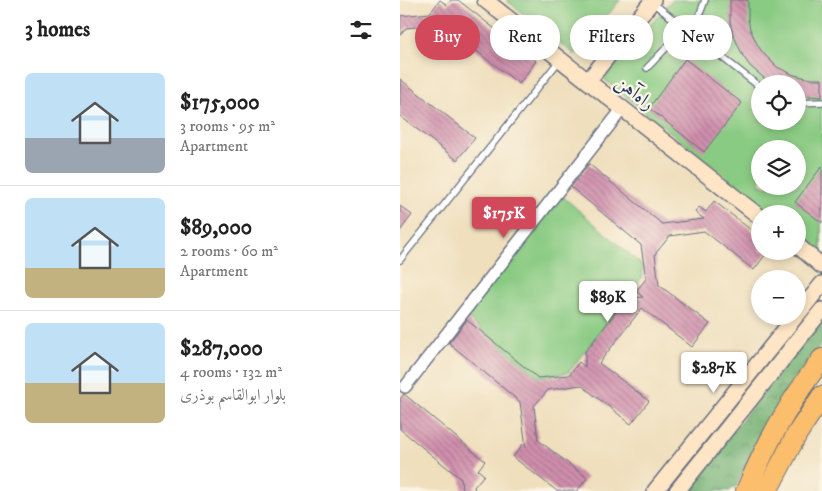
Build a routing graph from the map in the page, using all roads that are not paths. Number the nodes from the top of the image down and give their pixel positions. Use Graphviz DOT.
graph roads {
  1 [pos="485,0"];
  2 [pos="705,0"];
  3 [pos="652,1"];
  4 [pos="504,15"];
  5 [pos="669,15"];
  6 [pos="699,15"];
  7 [pos="663,51"];
  8 [pos="560,59"];
  9 [pos="559,60"];
  10 [pos="726,60"];
  11 [pos="647,68"];
  12 [pos="751,80"];
  13 [pos="588,82"];
  14 [pos="822,102"];
  15 [pos="806,103"];
  16 [pos="623,108"];
  17 [pos="751,210"];
  18 [pos="806,253"];
  19 [pos="400,260"];
  20 [pos="822,266"];
  21 [pos="822,284"];
  22 [pos="806,304"];
  23 [pos="822,310"];
  24 [pos="789,325"];
  25 [pos="822,359"];
  26 [pos="405,386"];
  27 [pos="821,398"];
  28 [pos="655,491"];
  29 [pos="677,491"];
  30 [pos="746,491"];
  31 [pos="767,491"];
  32 [pos="779,491"];
  1 -- 4 [label="main road, راه‌آهن"];
  2 -- 6 [label="lane"];
  3 -- 5 [label="lane"];
  3 -- 13 [label="main road"];
  7 -- 11 [label="lane"];
  8 -- 13 [label="main road, راه‌آهن"];
  9 -- 19 [label="lane"];
  10 -- 12 [label="lane"];
  13 -- 16 [label="main road, راه‌آهن"];
  14 -- 15 [label="lane"];
  16 -- 17 [label="main road, راه‌آهن"];
  16 -- 26 [label="street"];
  18 -- 20 [label="main road"];
  21 -- 22 [label="main road"];
  23 -- 29 [label="main road"];
  24 -- 28 [label="main road"];
  25 -- 30 [label="highway"];
  27 -- 31 [label="highway"];
  27 -- 32 [label="highway"];
}
